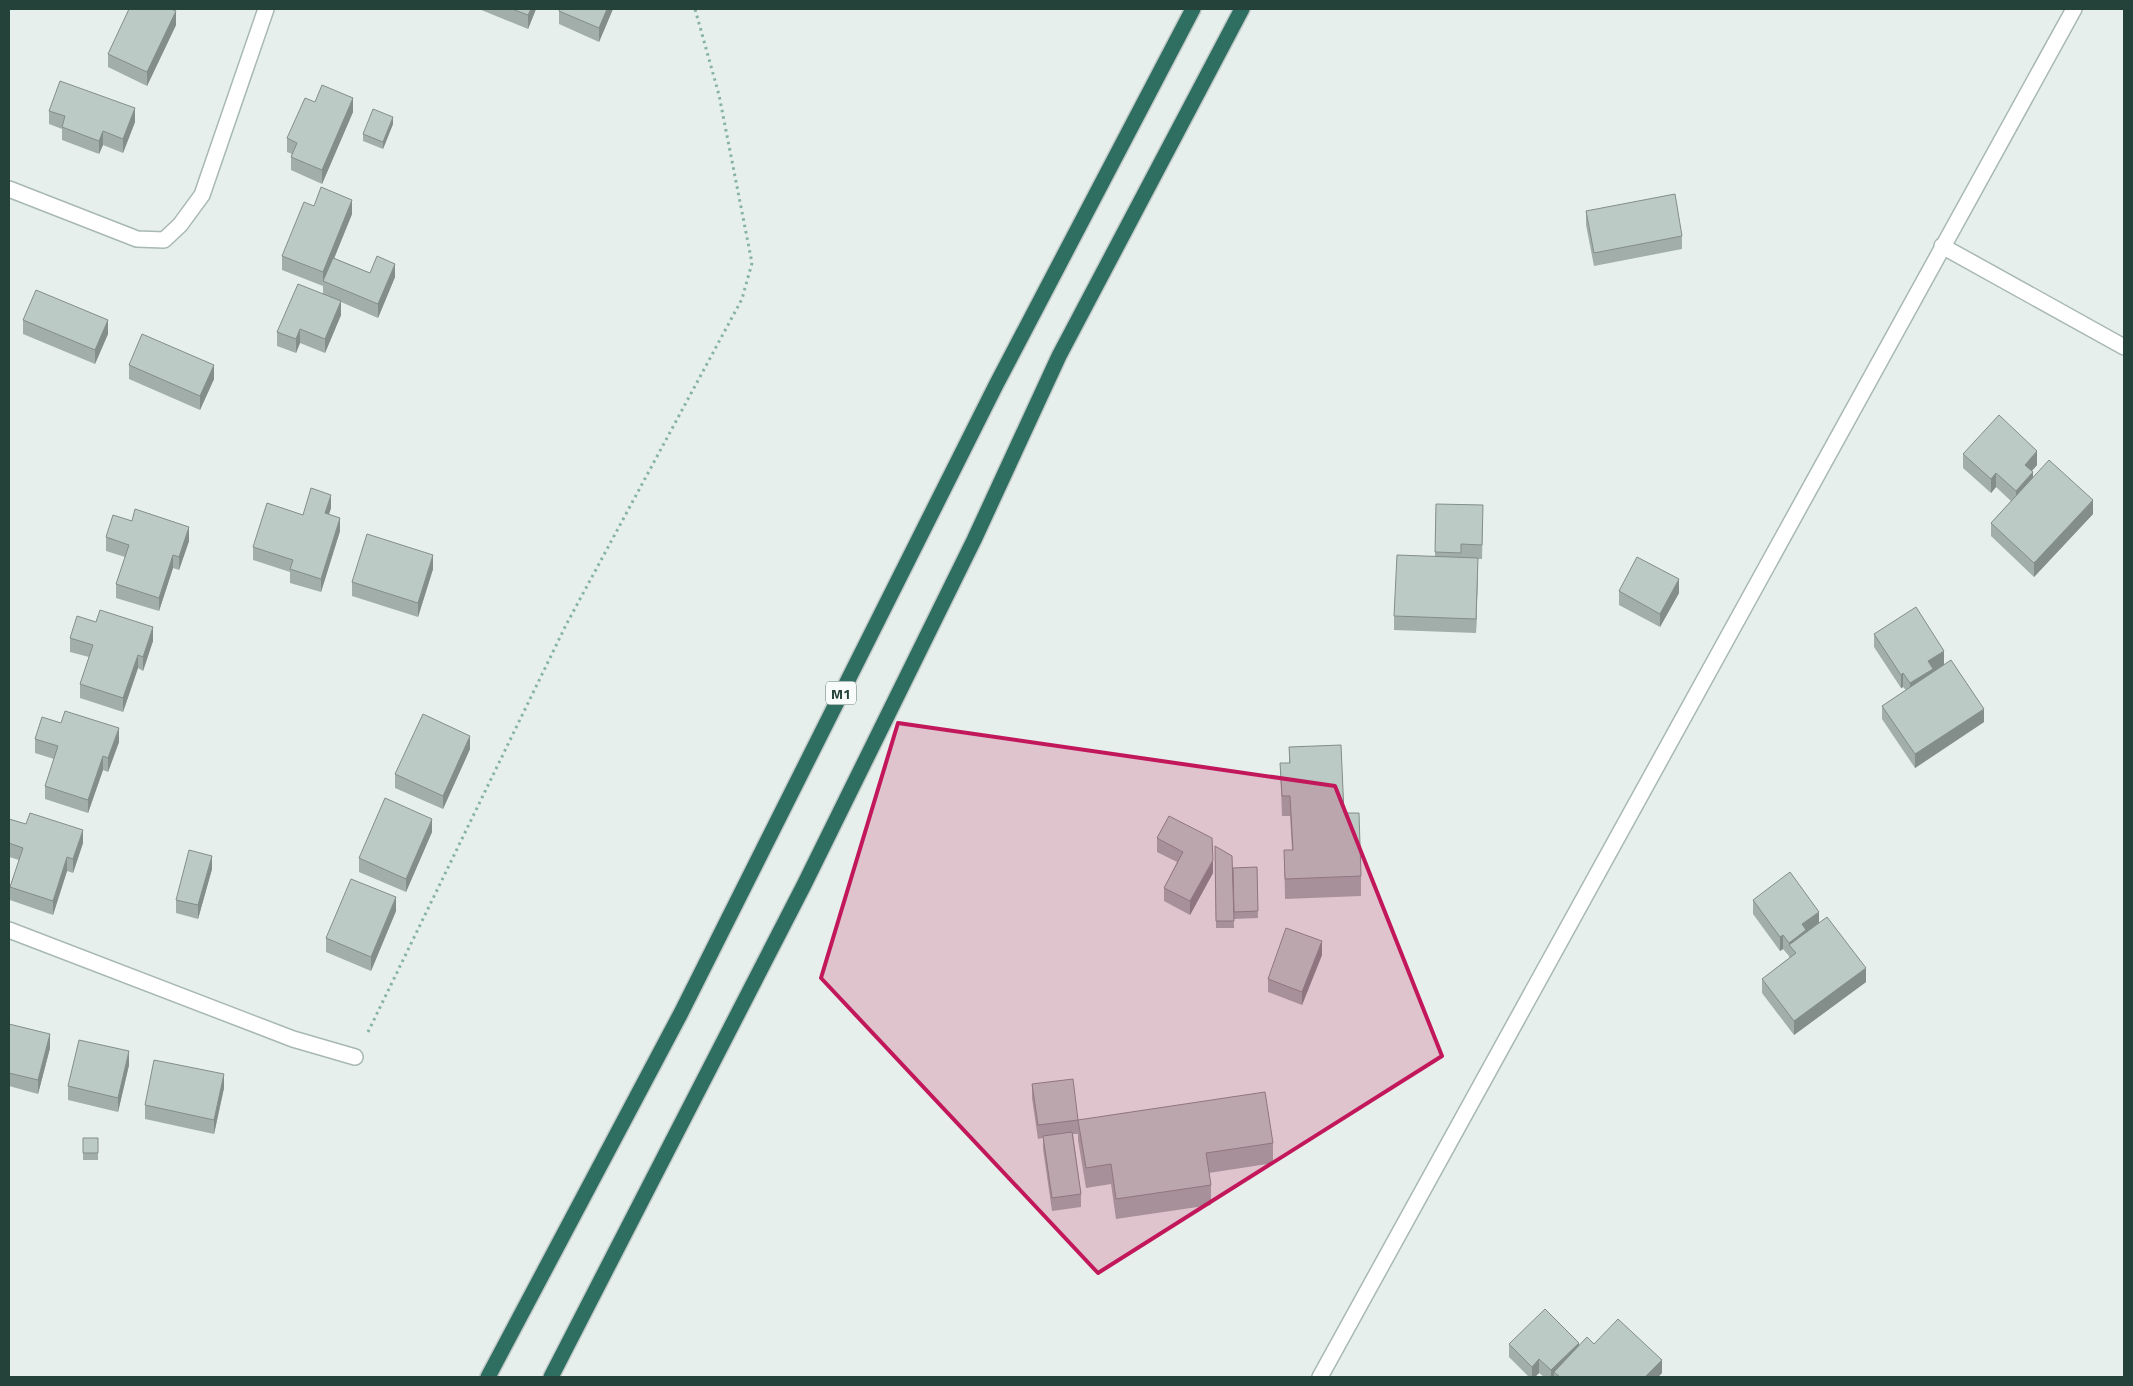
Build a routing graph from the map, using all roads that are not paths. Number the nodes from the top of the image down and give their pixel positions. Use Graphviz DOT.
graph roads {
  1 [pos="266,9"];
  2 [pos="1193,9"];
  3 [pos="1242,9"];
  4 [pos="2074,9"];
  5 [pos="9,189"];
  6 [pos="1942,246"];
  7 [pos="2124,347"];
  8 [pos="9,930"];
  9 [pos="355,1057"];
  10 [pos="488,1377"];
  11 [pos="551,1377"];
  12 [pos="1320,1377"];
  1 -- 5 [label="street"];
  2 -- 10 [label="highway, M1"];
  3 -- 11 [label="highway"];
  4 -- 6 [label="street"];
  6 -- 7 [label="street"];
  6 -- 12 [label="street"];
  8 -- 9 [label="street"];
}
